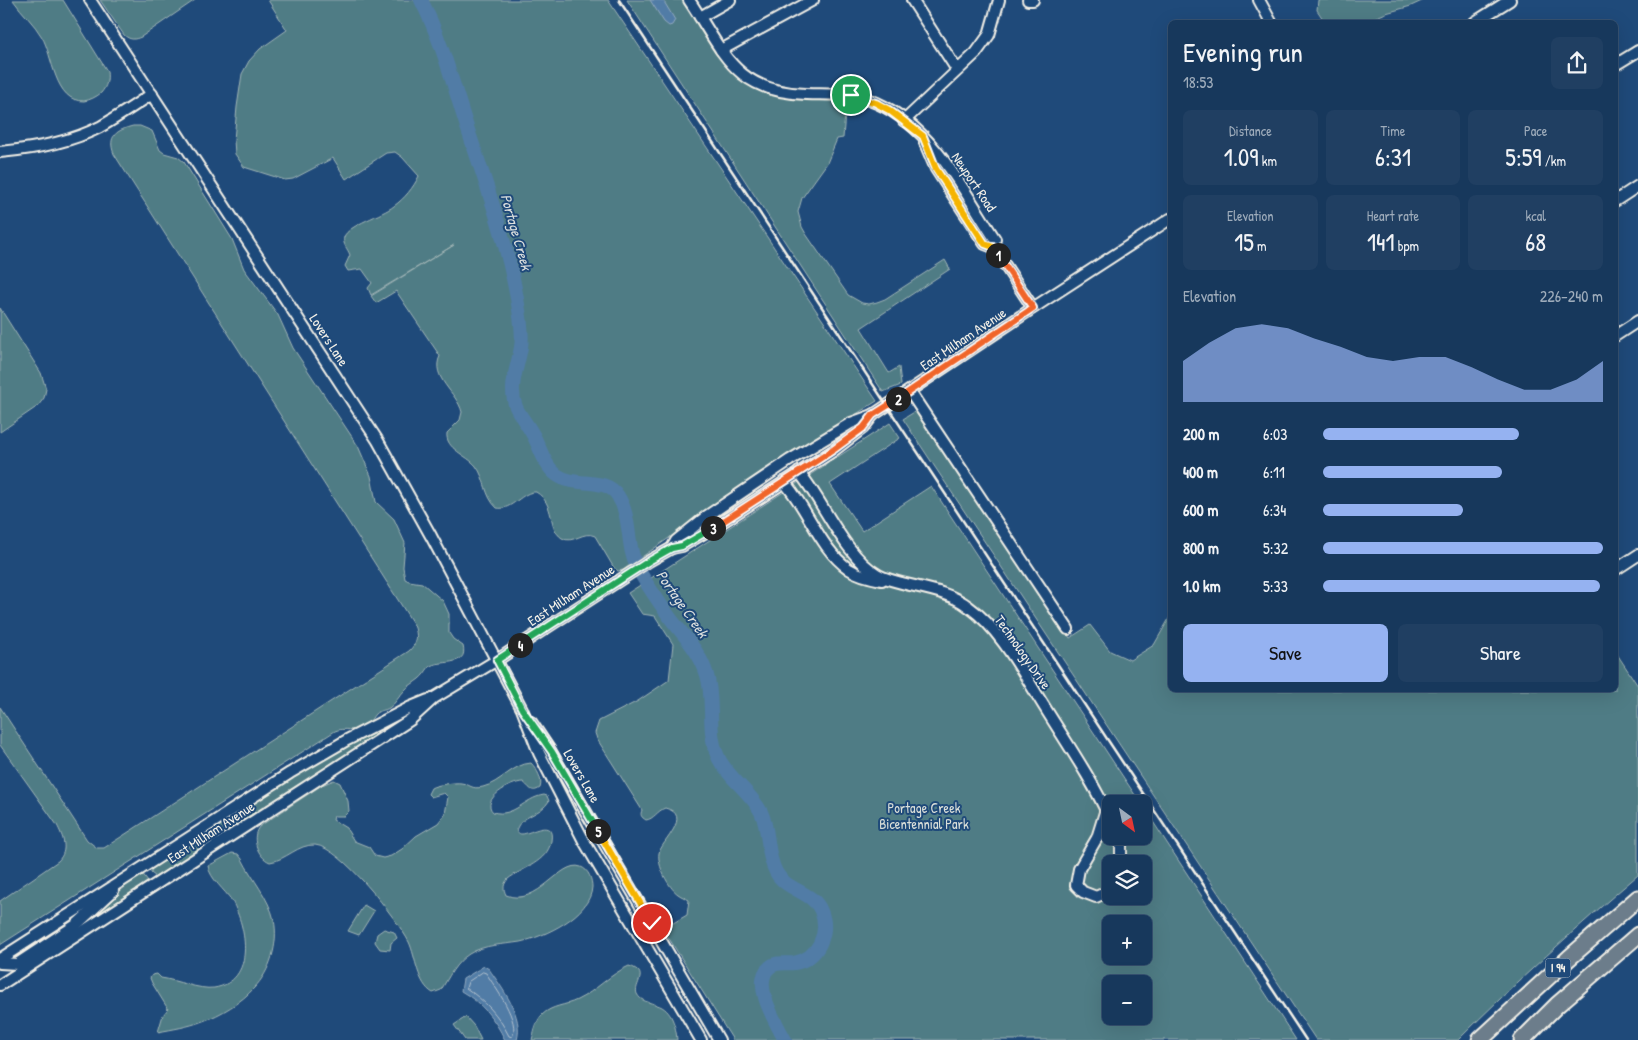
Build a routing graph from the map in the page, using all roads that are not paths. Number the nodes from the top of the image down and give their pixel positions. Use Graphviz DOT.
graph roads {
  1 [pos="90,0"];
  2 [pos="689,0"];
  3 [pos="730,0"];
  4 [pos="813,0"];
  5 [pos="912,0"];
  6 [pos="999,0"];
  7 [pos="1028,0"];
  8 [pos="1033,0"];
  9 [pos="1259,0"];
  10 [pos="1510,0"];
  11 [pos="700,17"];
  12 [pos="1270,20"];
  13 [pos="1478,20"];
  14 [pos="721,50"];
  15 [pos="1638,50"];
  16 [pos="1618,64"];
  17 [pos="957,70"];
  18 [pos="152,94"];
  19 [pos="904,121"];
  20 [pos="0,152"];
  21 [pos="1638,186"];
  22 [pos="1618,199"];
  23 [pos="1168,221"];
  24 [pos="1033,308"];
  25 [pos="1638,321"];
  26 [pos="1618,334"];
  27 [pos="910,392"];
  28 [pos="873,415"];
  29 [pos="799,472"];
  30 [pos="784,482"];
  31 [pos="837,528"];
  32 [pos="822,539"];
  33 [pos="672,548"];
  34 [pos="1638,555"];
  35 [pos="1618,568"];
  36 [pos="900,583"];
  37 [pos="1068,629"];
  38 [pos="497,660"];
  39 [pos="434,698"];
  40 [pos="522,709"];
  41 [pos="1102,801"];
  42 [pos="1102,822"];
  43 [pos="124,879"];
  44 [pos="1102,894"];
  45 [pos="1638,898"];
  46 [pos="1634,939"];
  47 [pos="0,961"];
  48 [pos="19,968"];
  49 [pos="0,985"];
  50 [pos="701,1040"];
  51 [pos="719,1040"];
  52 [pos="1480,1040"];
  53 [pos="1522,1040"];
  1 -- 18 [label="street, Lovers Lane"];
  2 -- 11 [label="street, Newport Road"];
  3 -- 11 [label="street"];
  4 -- 14 [label="street"];
  5 -- 17 [label="street"];
  6 -- 17 [label="street"];
  7 -- 8 [label="street"];
  9 -- 12 [label="street"];
  10 -- 13 [label="street"];
  11 -- 14 [label="street, Newport Road"];
  14 -- 19 [label="street, Newport Road"];
  15 -- 16 [label="street"];
  17 -- 19 [label="street"];
  18 -- 20 [label="street"];
  18 -- 38 [label="street, Lovers Lane"];
  19 -- 24 [label="street, Newport Road"];
  21 -- 22 [label="street"];
  23 -- 24 [label="street, East Milham Avenue"];
  24 -- 27 [label="street, East Milham Avenue"];
  25 -- 26 [label="street"];
  27 -- 28 [label="street, East Milham Avenue"];
  27 -- 37 [label="street"];
  28 -- 29 [label="street, East Milham Avenue"];
  28 -- 33 [label="street, East Milham Avenue"];
  29 -- 30 [label="street, East Milham Avenue"];
  29 -- 31 [label="street, Technology Drive"];
  30 -- 32 [label="street"];
  30 -- 33 [label="street, East Milham Avenue"];
  31 -- 32 [label="street"];
  31 -- 36 [label="street, Technology Drive"];
  32 -- 36 [label="street"];
  33 -- 38 [label="street, East Milham Avenue"];
  34 -- 35 [label="street"];
  36 -- 41 [label="street, Technology Drive"];
  38 -- 39 [label="street, East Milham Avenue"];
  38 -- 40 [label="street, Lovers Lane"];
  39 -- 43 [label="street, East Milham Avenue"];
  39 -- 48 [label="street, East Milham Avenue"];
  40 -- 50 [label="street, Lovers Lane"];
  40 -- 51 [label="street, Lovers Lane"];
  42 -- 44 [label="street"];
  43 -- 47 [label="street, East Milham Avenue"];
  43 -- 48 [label="street"];
  45 -- 52 [label="highway, I 94"];
  46 -- 53 [label="highway, I 94"];
  47 -- 48 [label="street"];
  48 -- 49 [label="street, East Milham Avenue"];
}
